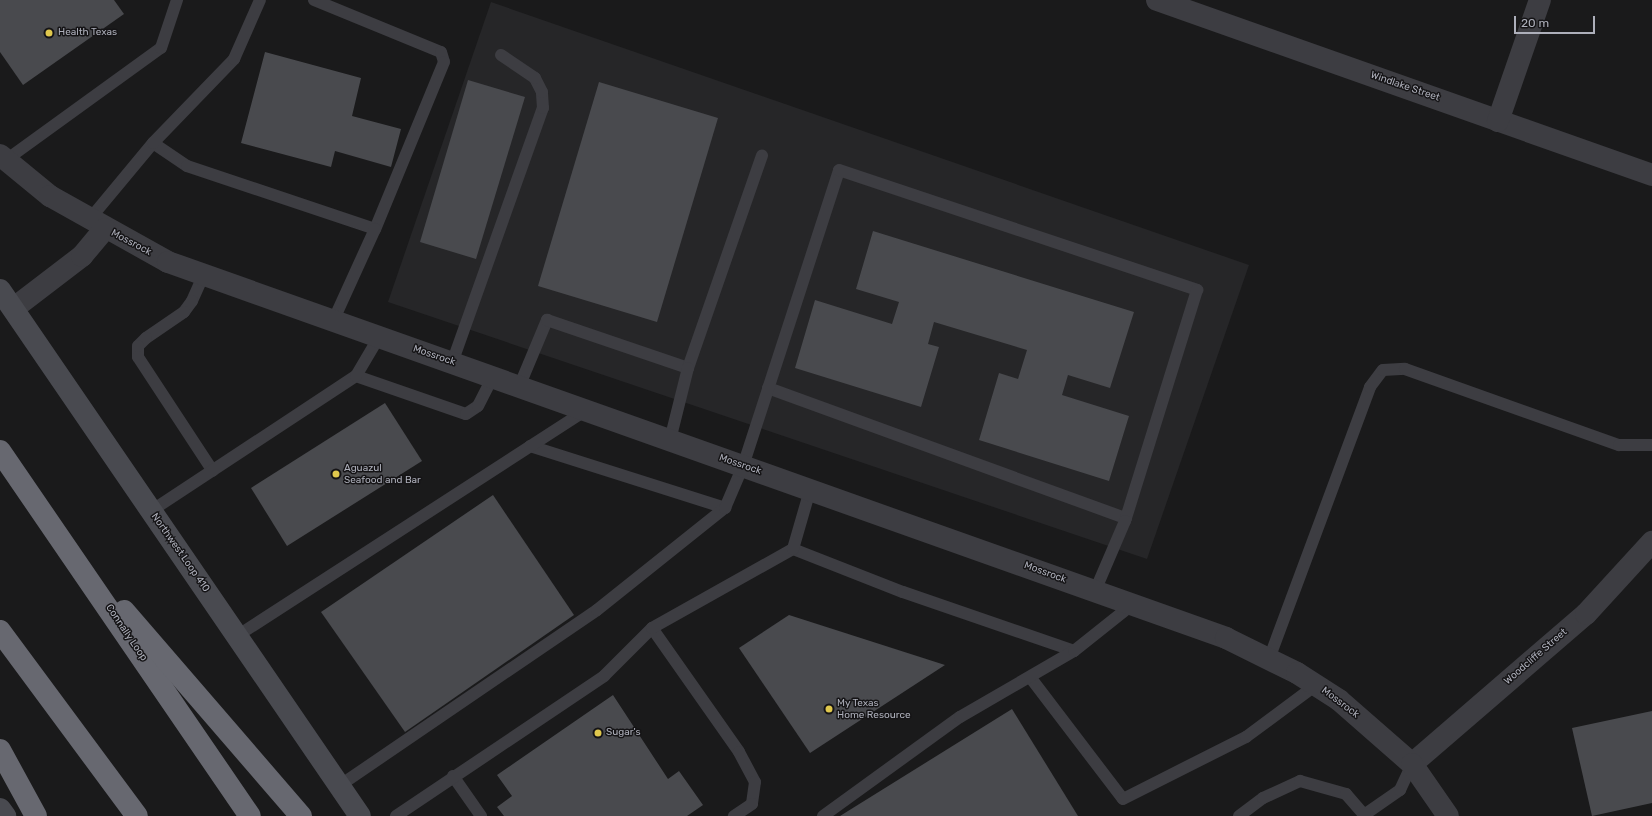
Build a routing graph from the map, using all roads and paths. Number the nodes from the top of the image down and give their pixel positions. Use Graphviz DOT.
graph roads {
  1 [pos="177,0"];
  2 [pos="260,0"];
  3 [pos="314,0"];
  4 [pos="1157,0"];
  5 [pos="1540,0"];
  6 [pos="501,55"];
  7 [pos="1498,120"];
  8 [pos="153,143"];
  9 [pos="762,155"];
  10 [pos="3,158"];
  11 [pos="1652,175"];
  12 [pos="97,224"];
  13 [pos="375,229"];
  14 [pos="204,274"];
  15 [pos="0,290"];
  16 [pos="14,308"];
  17 [pos="333,320"];
  18 [pos="379,337"];
  19 [pos="452,363"];
  20 [pos="688,368"];
  21 [pos="356,376"];
  22 [pos="493,377"];
  23 [pos="519,387"];
  24 [pos="768,388"];
  25 [pos="586,410"];
  26 [pos="670,440"];
  27 [pos="1652,445"];
  28 [pos="530,446"];
  29 [pos="0,451"];
  30 [pos="743,466"];
  31 [pos="213,471"];
  32 [pos="810,490"];
  33 [pos="725,508"];
  34 [pos="151,511"];
  35 [pos="1126,518"];
  36 [pos="792,549"];
  37 [pos="1649,551"];
  38 [pos="71,552"];
  39 [pos="1095,591"];
  40 [pos="1133,604"];
  41 [pos="652,628"];
  42 [pos="0,631"];
  43 [pos="237,636"];
  44 [pos="1074,651"];
  45 [pos="1269,659"];
  46 [pos="1030,677"];
  47 [pos="1316,685"];
  48 [pos="0,750"];
  49 [pos="1412,764"];
  50 [pos="453,776"];
  51 [pos="339,786"];
  52 [pos="0,809"];
  53 [pos="5,816"];
  54 [pos="36,816"];
  55 [pos="137,816"];
  56 [pos="250,816"];
  57 [pos="301,816"];
  58 [pos="360,816"];
  59 [pos="396,816"];
  60 [pos="481,816"];
  61 [pos="734,816"];
  62 [pos="823,816"];
  63 [pos="1239,816"];
  64 [pos="1364,816"];
  65 [pos="1448,816"];
  1 -- 10 [label="lane"];
  2 -- 8 [label="lane"];
  3 -- 13 [label="lane"];
  4 -- 7 [label="street, Windlake Street"];
  5 -- 7 [label="street"];
  6 -- 19 [label="lane"];
  7 -- 11 [label="street, Windlake Street"];
  8 -- 12 [label="lane"];
  8 -- 13 [label="lane"];
  9 -- 20 [label="lane"];
  10 -- 12 [label="street, Mossrock"];
  12 -- 14 [label="street, Mossrock"];
  12 -- 16 [label="street"];
  13 -- 17 [label="lane"];
  14 -- 17 [label="street, Mossrock"];
  14 -- 31 [label="lane"];
  15 -- 16 [label="main road, Northwest Loop 410"];
  16 -- 34 [label="main road, Northwest Loop 410"];
  17 -- 18 [label="street, Mossrock"];
  18 -- 19 [label="street, Mossrock"];
  18 -- 21 [label="lane"];
  19 -- 22 [label="street, Mossrock"];
  20 -- 23 [label="lane"];
  20 -- 26 [label="lane"];
  21 -- 22 [label="lane"];
  21 -- 31 [label="lane"];
  22 -- 23 [label="street, Mossrock"];
  23 -- 25 [label="street, Mossrock"];
  24 -- 30 [label="lane"];
  24 -- 35 [label="lane"];
  24 -- 35 [label="lane"];
  25 -- 26 [label="street, Mossrock"];
  25 -- 28 [label="lane"];
  26 -- 30 [label="street, Mossrock"];
  27 -- 45 [label="lane"];
  28 -- 33 [label="lane"];
  28 -- 43 [label="lane"];
  29 -- 38 [label="highway, Connally Loop"];
  30 -- 32 [label="street, Mossrock"];
  30 -- 33 [label="lane"];
  31 -- 34 [label="lane"];
  32 -- 36 [label="lane"];
  32 -- 39 [label="street, Mossrock"];
  33 -- 51 [label="lane"];
  34 -- 43 [label="main road, Northwest Loop 410"];
  35 -- 39 [label="lane"];
  36 -- 41 [label="lane"];
  36 -- 44 [label="lane"];
  37 -- 49 [label="street, Woodcliffe Street"];
  38 -- 56 [label="highway, Connally Loop"];
  38 -- 57 [label="highway"];
  39 -- 40 [label="street, Mossrock"];
  40 -- 44 [label="lane"];
  40 -- 45 [label="street, Mossrock"];
  41 -- 50 [label="lane"];
  41 -- 61 [label="lane"];
  42 -- 55 [label="highway"];
  43 -- 51 [label="main road, Northwest Loop 410"];
  44 -- 46 [label="lane"];
  45 -- 47 [label="street, Mossrock"];
  46 -- 47 [label="lane"];
  46 -- 62 [label="lane"];
  47 -- 49 [label="street, Mossrock"];
  48 -- 54 [label="highway"];
  49 -- 64 [label="lane"];
  49 -- 65 [label="street, Mossrock"];
  50 -- 59 [label="lane"];
  50 -- 60 [label="lane"];
  51 -- 58 [label="main road, Northwest Loop 410"];
  52 -- 53 [label="main road"];
  63 -- 64 [label="lane"];
}
